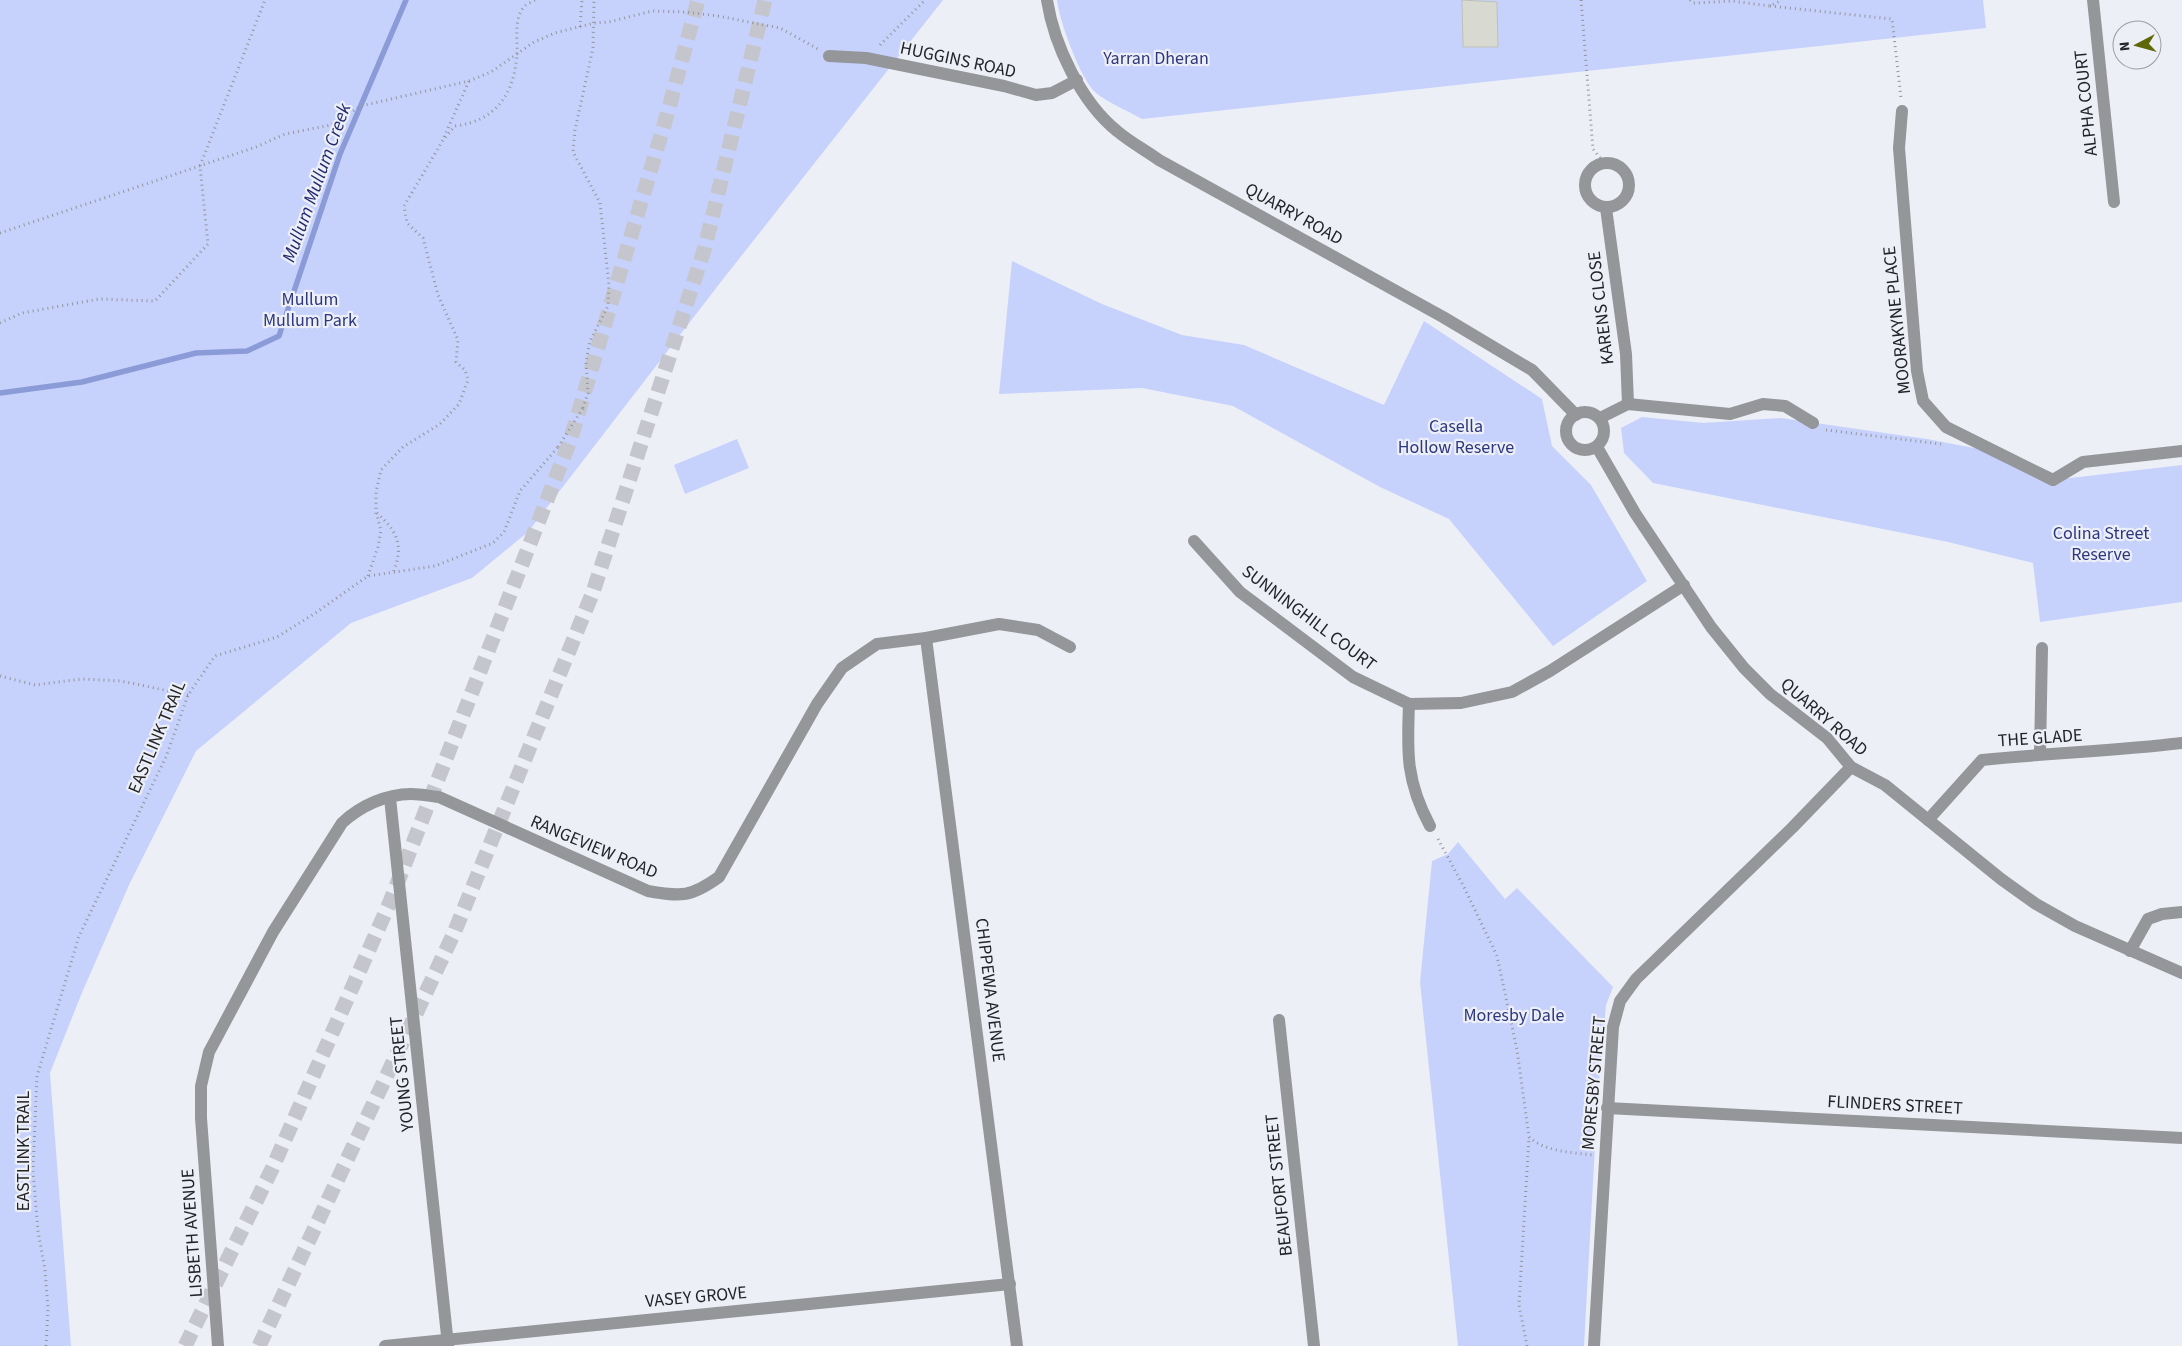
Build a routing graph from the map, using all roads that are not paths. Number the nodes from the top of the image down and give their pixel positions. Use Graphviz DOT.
graph roads {
  1 [pos="1047,0"];
  2 [pos="2093,0"];
  3 [pos="829,56"];
  4 [pos="1077,80"];
  5 [pos="1902,111"];
  6 [pos="2114,202"];
  7 [pos="1606,208"];
  8 [pos="1628,404"];
  9 [pos="1576,414"];
  10 [pos="1600,418"];
  11 [pos="1813,423"];
  12 [pos="1597,447"];
  13 [pos="2182,450"];
  14 [pos="1194,541"];
  15 [pos="1684,585"];
  16 [pos="926,638"];
  17 [pos="1070,647"];
  18 [pos="2042,648"];
  19 [pos="1409,704"];
  20 [pos="2182,743"];
  21 [pos="2040,754"];
  22 [pos="1851,767"];
  23 [pos="390,798"];
  24 [pos="1928,820"];
  25 [pos="1430,826"];
  26 [pos="2182,912"];
  27 [pos="2130,951"];
  28 [pos="2182,972"];
  29 [pos="1279,1020"];
  30 [pos="1607,1108"];
  31 [pos="201,1118"];
  32 [pos="2182,1138"];
  33 [pos="1010,1284"];
  34 [pos="448,1342"];
  35 [pos="218,1346"];
  36 [pos="385,1346"];
  37 [pos="1017,1346"];
  38 [pos="1314,1346"];
  39 [pos="1594,1346"];
  1 -- 4 [label="street, QUARRY ROAD"];
  2 -- 6 [label="street, ALPHA COURT"];
  3 -- 4 [label="street, HUGGINS ROAD"];
  4 -- 9 [label="street, QUARRY ROAD"];
  5 -- 13 [label="street, MOORAKYNE PLACE"];
  7 -- 7 [label="street"];
  7 -- 8 [label="street, KARENS CLOSE"];
  8 -- 10 [label="street"];
  8 -- 11 [label="street"];
  9 -- 10 [label="street"];
  9 -- 12 [label="street"];
  10 -- 12 [label="street"];
  12 -- 15 [label="street, QUARRY ROAD"];
  14 -- 19 [label="street, SUNNINGHILL COURT"];
  15 -- 19 [label="street, SUNNINGHILL COURT"];
  15 -- 22 [label="street, QUARRY ROAD"];
  16 -- 17 [label="street, RANGEVIEW ROAD"];
  16 -- 23 [label="street, RANGEVIEW ROAD"];
  16 -- 33 [label="street, CHIPPEWA AVENUE"];
  18 -- 21 [label="street"];
  19 -- 25 [label="street"];
  20 -- 21 [label="street, THE GLADE"];
  21 -- 24 [label="street, THE GLADE"];
  22 -- 24 [label="street, QUARRY ROAD"];
  22 -- 30 [label="street, MORESBY STREET"];
  23 -- 31 [label="street, RANGEVIEW ROAD"];
  23 -- 34 [label="street, YOUNG STREET"];
  24 -- 27 [label="street, QUARRY ROAD"];
  26 -- 27 [label="street"];
  27 -- 28 [label="street, QUARRY ROAD"];
  29 -- 38 [label="street, BEAUFORT STREET"];
  30 -- 32 [label="street, FLINDERS STREET"];
  30 -- 39 [label="street, MORESBY STREET"];
  31 -- 35 [label="street, LISBETH AVENUE"];
  33 -- 34 [label="street, VASEY GROVE"];
  33 -- 37 [label="street, CHIPPEWA AVENUE"];
  34 -- 36 [label="street, VASEY GROVE"];
}
